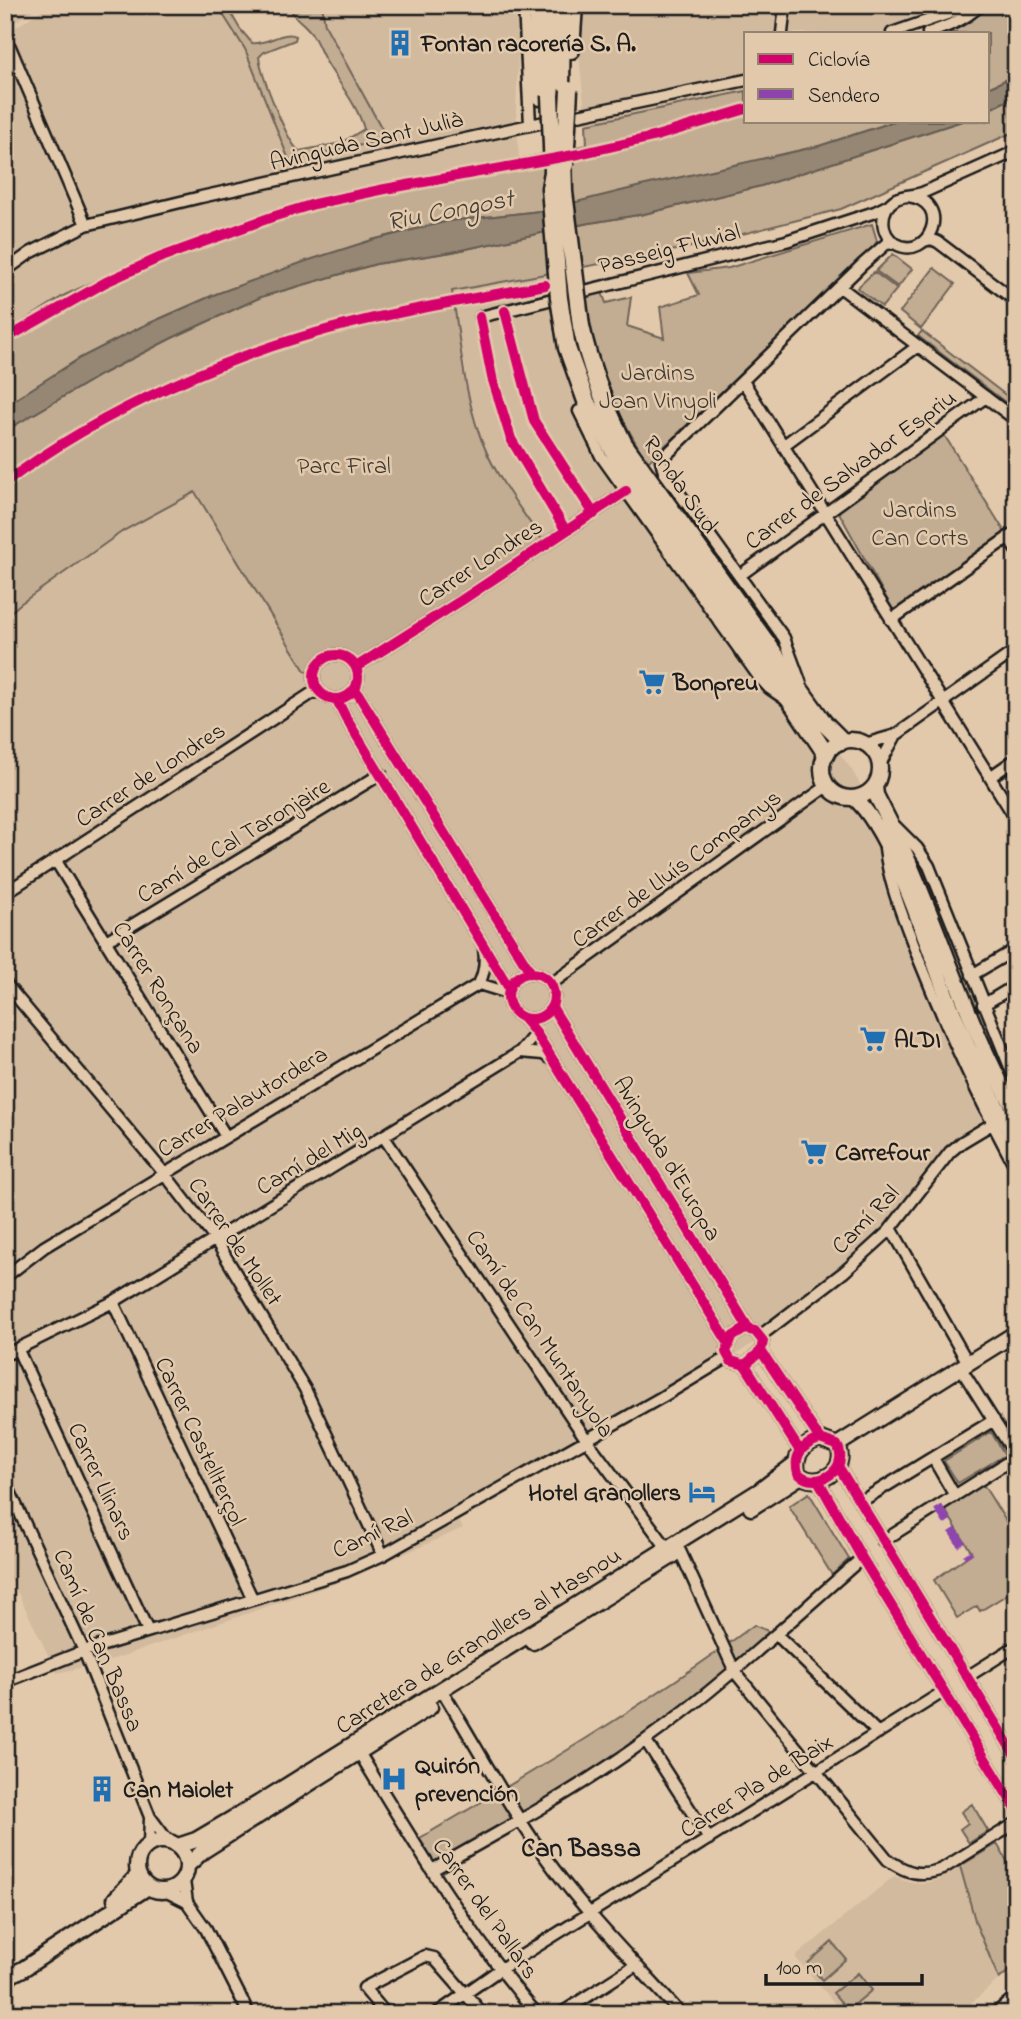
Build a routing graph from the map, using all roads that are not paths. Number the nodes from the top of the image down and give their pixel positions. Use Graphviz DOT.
graph roads {
  1 [pos="524,5"];
  2 [pos="537,5"];
  3 [pos="551,5"];
  4 [pos="562,5"];
  5 [pos="574,5"];
  6 [pos="785,5"];
  7 [pos="973,5"];
  8 [pos="980,5"];
  9 [pos="785,31"];
  10 [pos="895,32"];
  11 [pos="931,32"];
  12 [pos="5,51"];
  13 [pos="744,80"];
  14 [pos="555,94"];
  15 [pos="530,124"];
  16 [pos="1016,151"];
  17 [pos="937,187"];
  18 [pos="557,190"];
  19 [pos="908,196"];
  20 [pos="889,205"];
  21 [pos="932,213"];
  22 [pos="868,215"];
  23 [pos="86,225"];
  24 [pos="884,227"];
  25 [pos="933,228"];
  26 [pos="925,241"];
  27 [pos="938,242"];
  28 [pos="895,243"];
  29 [pos="882,246"];
  30 [pos="5,271"];
  31 [pos="840,287"];
  32 [pos="1016,301"];
  33 [pos="480,317"];
  34 [pos="918,346"];
  35 [pos="567,348"];
  36 [pos="743,382"];
  37 [pos="986,397"];
  38 [pos="579,411"];
  39 [pos="1016,420"];
  40 [pos="784,445"];
  41 [pos="626,491"];
  42 [pos="826,513"];
  43 [pos="1012,534"];
  44 [pos="1016,550"];
  45 [pos="739,576"];
  46 [pos="891,620"];
  47 [pos="1016,650"];
  48 [pos="356,667"];
  49 [pos="317,690"];
  50 [pos="355,690"];
  51 [pos="337,700"];
  52 [pos="799,700"];
  53 [pos="943,702"];
  54 [pos="896,735"];
  55 [pos="842,741"];
  56 [pos="865,744"];
  57 [pos="826,754"];
  58 [pos="1016,759"];
  59 [pos="880,764"];
  60 [pos="381,774"];
  61 [pos="990,777"];
  62 [pos="827,786"];
  63 [pos="875,786"];
  64 [pos="854,798"];
  65 [pos="1016,819"];
  66 [pos="888,820"];
  67 [pos="884,841"];
  68 [pos="56,861"];
  69 [pos="5,893"];
  70 [pos="106,941"];
  71 [pos="484,945"];
  72 [pos="1016,948"];
  73 [pos="531,973"];
  74 [pos="972,975"];
  75 [pos="5,983"];
  76 [pos="479,984"];
  77 [pos="551,984"];
  78 [pos="1016,985"];
  79 [pos="509,990"];
  80 [pos="984,1005"];
  81 [pos="552,1007"];
  82 [pos="524,1018"];
  83 [pos="536,1033"];
  84 [pos="520,1052"];
  85 [pos="553,1060"];
  86 [pos="1016,1082"];
  87 [pos="1016,1112"];
  88 [pos="992,1124"];
  89 [pos="225,1135"];
  90 [pos="384,1137"];
  91 [pos="1016,1143"];
  92 [pos="1016,1168"];
  93 [pos="164,1173"];
  94 [pos="891,1228"];
  95 [pos="215,1239"];
  96 [pos="5,1277"];
  97 [pos="113,1302"];
  98 [pos="749,1329"];
  99 [pos="760,1336"];
  100 [pos="728,1342"];
  101 [pos="1015,1342"];
  102 [pos="18,1350"];
  103 [pos="761,1351"];
  104 [pos="5,1355"];
  105 [pos="728,1357"];
  106 [pos="745,1365"];
  107 [pos="967,1369"];
  108 [pos="994,1420"];
  109 [pos="586,1439"];
  110 [pos="820,1439"];
  111 [pos="839,1455"];
  112 [pos="1016,1457"];
  113 [pos="933,1458"];
  114 [pos="799,1464"];
  115 [pos="818,1480"];
  116 [pos="5,1481"];
  117 [pos="956,1496"];
  118 [pos="860,1502"];
  119 [pos="884,1541"];
  120 [pos="673,1550"];
  121 [pos="383,1555"];
  122 [pos="862,1558"];
  123 [pos="251,1598"];
  124 [pos="148,1631"];
  125 [pos="777,1635"];
  126 [pos="1016,1646"];
  127 [pos="84,1651"];
  128 [pos="735,1672"];
  129 [pos="967,1676"];
  130 [pos="5,1682"];
  131 [pos="943,1692"];
  132 [pos="446,1697"];
  133 [pos="878,1733"];
  134 [pos="646,1741"];
  135 [pos="360,1754"];
  136 [pos="1016,1757"];
  137 [pos="817,1772"];
  138 [pos="1016,1809"];
  139 [pos="150,1817"];
  140 [pos="521,1820"];
  141 [pos="1016,1824"];
  142 [pos="709,1839"];
  143 [pos="149,1844"];
  144 [pos="173,1844"];
  145 [pos="188,1865"];
  146 [pos="432,1870"];
  147 [pos="138,1875"];
  148 [pos="184,1881"];
  149 [pos="148,1887"];
  150 [pos="167,1892"];
  151 [pos="187,1902"];
  152 [pos="591,1914"];
  153 [pos="636,1965"];
  154 [pos="499,1970"];
  155 [pos="5,1977"];
  156 [pos="464,1993"];
  157 [pos="1016,1996"];
  158 [pos="677,2012"];
  159 [pos="249,2014"];
  160 [pos="386,2014"];
  161 [pos="436,2014"];
  162 [pos="482,2014"];
  163 [pos="537,2014"];
  164 [pos="560,2014"];
  165 [pos="995,2014"];
  1 -- 15 [label="street"];
  2 -- 14 [label="highway"];
  3 -- 14 [label="highway"];
  4 -- 14 [label="highway"];
  5 -- 14 [label="highway"];
  6 -- 9 [label="street"];
  7 -- 10 [label="street"];
  8 -- 11 [label="street"];
  12 -- 23 [label="street"];
  13 -- 15 [label="street, Avinguda Sant Julià"];
  14 -- 18 [label="highway, bridge"];
  14 -- 18 [label="highway"];
  15 -- 23 [label="street, Avinguda Sant Julià"];
  16 -- 17 [label="street"];
  17 -- 19 [label="street"];
  17 -- 21 [label="street"];
  18 -- 35 [label="highway, Ronda Sud, bridge"];
  18 -- 52 [label="highway, Ronda Sud, bridge"];
  19 -- 20 [label="street"];
  19 -- 21 [label="street"];
  20 -- 22 [label="street, Passeig Fluvial"];
  20 -- 24 [label="street"];
  21 -- 25 [label="street"];
  22 -- 24 [label="street"];
  22 -- 33 [label="street, Passeig Fluvial"];
  23 -- 30 [label="street, Avinguda Sant Julià"];
  24 -- 28 [label="street"];
  24 -- 29 [label="street"];
  25 -- 26 [label="street"];
  25 -- 27 [label="street"];
  26 -- 27 [label="street"];
  26 -- 28 [label="street"];
  27 -- 32 [label="street"];
  28 -- 29 [label="street"];
  29 -- 31 [label="street"];
  31 -- 34 [label="street"];
  31 -- 36 [label="street"];
  34 -- 37 [label="street"];
  34 -- 40 [label="street"];
  35 -- 38 [label="highway"];
  35 -- 52 [label="highway, Ronda Sud"];
  36 -- 40 [label="street"];
  36 -- 45 [label="street"];
  37 -- 39 [label="street"];
  37 -- 42 [label="street, Carrer de Salvador Espriu"];
  38 -- 41 [label="street"];
  40 -- 42 [label="street"];
  41 -- 48 [label="street, Carrer Londres"];
  41 -- 52 [label="street"];
  42 -- 45 [label="street, Carrer de Salvador Espriu"];
  42 -- 46 [label="street"];
  43 -- 44 [label="street"];
  43 -- 46 [label="street"];
  45 -- 52 [label="street"];
  46 -- 53 [label="street"];
  47 -- 53 [label="street"];
  48 -- 49 [label="street"];
  48 -- 50 [label="street"];
  49 -- 51 [label="street"];
  49 -- 68 [label="street, Carrer de Londres"];
  50 -- 51 [label="street"];
  50 -- 73 [label="street"];
  51 -- 60 [label="street"];
  52 -- 55 [label="highway, Ronda Sud"];
  52 -- 57 [label="highway, Ronda Sud"];
  53 -- 54 [label="street"];
  53 -- 61 [label="street"];
  54 -- 56 [label="street"];
  54 -- 59 [label="street"];
  55 -- 56 [label="main road"];
  55 -- 57 [label="main road"];
  56 -- 59 [label="main road"];
  57 -- 62 [label="main road"];
  58 -- 61 [label="street"];
  59 -- 63 [label="main road"];
  60 -- 70 [label="street, Camí de Cal Taronjaire"];
  60 -- 71 [label="street"];
  61 -- 65 [label="street"];
  62 -- 64 [label="main road"];
  62 -- 77 [label="street, Carrer de Lluís Companys"];
  63 -- 64 [label="main road"];
  63 -- 66 [label="main road"];
  64 -- 67 [label="main road"];
  66 -- 74 [label="street"];
  66 -- 87 [label="main road"];
  67 -- 88 [label="street"];
  67 -- 91 [label="main road"];
  68 -- 69 [label="street, Carrer de Londres"];
  68 -- 70 [label="street, Carrer Ronçana"];
  70 -- 89 [label="street, Carrer Ronçana"];
  71 -- 76 [label="street"];
  71 -- 79 [label="street"];
  72 -- 74 [label="street"];
  73 -- 77 [label="street"];
  73 -- 79 [label="street"];
  74 -- 80 [label="street"];
  75 -- 93 [label="street, Carrer de Mollet"];
  76 -- 79 [label="street"];
  76 -- 89 [label="street, Carrer Palautordera"];
  77 -- 81 [label="street"];
  78 -- 80 [label="street"];
  79 -- 82 [label="street"];
  80 -- 86 [label="street"];
  81 -- 82 [label="street"];
  81 -- 98 [label="street, Avinguda d'Europa"];
  82 -- 83 [label="street, Avinguda d'Europa"];
  83 -- 84 [label="street, Camí del Mig"];
  83 -- 85 [label="street, Avinguda d'Europa"];
  84 -- 85 [label="street"];
  84 -- 90 [label="street, Camí del Mig"];
  85 -- 100 [label="street, Avinguda d'Europa"];
  88 -- 92 [label="street"];
  88 -- 94 [label="street, Camí Ral"];
  89 -- 93 [label="street, Carrer Palautordera"];
  90 -- 95 [label="street, Camí del Mig"];
  90 -- 109 [label="street, Camí de Can Muntanyola"];
  93 -- 95 [label="street, Carrer de Mollet"];
  93 -- 96 [label="street, Carrer Palautordera"];
  94 -- 99 [label="street, Camí Ral"];
  94 -- 107 [label="street"];
  95 -- 97 [label="street, Camí del Mig"];
  95 -- 121 [label="street, Carrer de Mollet"];
  97 -- 102 [label="street, Camí del Mig"];
  97 -- 123 [label="street, Carrer Castellterçol"];
  98 -- 99 [label="street"];
  98 -- 100 [label="street"];
  99 -- 103 [label="street"];
  100 -- 105 [label="street"];
  101 -- 107 [label="main road"];
  102 -- 104 [label="street, Camí del Mig"];
  102 -- 124 [label="street, Carrer Llinars"];
  103 -- 106 [label="street"];
  103 -- 110 [label="street"];
  105 -- 106 [label="street"];
  105 -- 109 [label="street, Camí Ral"];
  106 -- 114 [label="street"];
  107 -- 108 [label="street"];
  107 -- 111 [label="main road"];
  108 -- 112 [label="street"];
  108 -- 113 [label="street"];
  109 -- 120 [label="street, Camí de Can Muntanyola"];
  109 -- 121 [label="street, Camí Ral"];
  110 -- 111 [label="main road"];
  110 -- 114 [label="main road"];
  111 -- 115 [label="main road"];
  111 -- 118 [label="street"];
  112 -- 117 [label="street"];
  113 -- 117 [label="street"];
  113 -- 118 [label="street"];
  114 -- 115 [label="main road"];
  114 -- 120 [label="main road, Carretera de Granollers al Masnou"];
  115 -- 122 [label="street"];
  116 -- 127 [label="street, Camí de Can Bassa"];
  117 -- 119 [label="street"];
  118 -- 119 [label="street"];
  119 -- 129 [label="street"];
  120 -- 128 [label="street, Camí de Can Muntanyola"];
  120 -- 132 [label="main road, Carretera de Granollers al Masnou"];
  120 -- 144 [label="main road, Carretera de Granollers al Masnou"];
  121 -- 123 [label="street, Camí Ral"];
  122 -- 125 [label="street"];
  122 -- 131 [label="street"];
  123 -- 124 [label="street, Camí Ral"];
  124 -- 127 [label="street, Camí Ral"];
  125 -- 128 [label="street"];
  125 -- 133 [label="street"];
  126 -- 129 [label="street"];
  127 -- 130 [label="street, Camí Ral"];
  127 -- 139 [label="street, Camí de Can Bassa"];
  128 -- 134 [label="street"];
  128 -- 137 [label="street, Camí de Can Muntanyola"];
  129 -- 136 [label="street"];
  131 -- 133 [label="street, Carrer Pla de Baix"];
  131 -- 138 [label="street"];
  132 -- 135 [label="main road, Carretera de Granollers al Masnou"];
  132 -- 140 [label="street"];
  133 -- 137 [label="street, Carrer Pla de Baix"];
  134 -- 140 [label="street"];
  134 -- 142 [label="street"];
  135 -- 145 [label="main road, Carretera de Granollers al Masnou"];
  135 -- 146 [label="street, Carrer del Pallars"];
  137 -- 141 [label="street, Camí de Can Muntanyola"];
  137 -- 142 [label="street, Carrer Pla de Baix"];
  139 -- 143 [label="street, Camí de Can Bassa"];
  139 -- 144 [label="street, Camí de Can Bassa"];
  140 -- 146 [label="street"];
  140 -- 152 [label="street"];
  142 -- 152 [label="street, Carrer Pla de Baix"];
  143 -- 144 [label="main road"];
  143 -- 147 [label="main road"];
  144 -- 145 [label="main road"];
  145 -- 148 [label="main road"];
  146 -- 154 [label="street, Carrer del Pallars"];
  147 -- 149 [label="main road"];
  147 -- 155 [label="main road"];
  148 -- 150 [label="main road"];
  148 -- 151 [label="street"];
  149 -- 150 [label="main road"];
  149 -- 155 [label="main road"];
  150 -- 151 [label="street"];
  151 -- 159 [label="street"];
  152 -- 153 [label="street"];
  152 -- 154 [label="street, Carrer Pla de Baix"];
  153 -- 158 [label="street"];
  153 -- 164 [label="street"];
  154 -- 156 [label="street, Carrer Pla de Baix"];
  154 -- 163 [label="street, Carrer del Pallars"];
  156 -- 160 [label="street"];
  156 -- 161 [label="street, Carrer Pla de Baix"];
  156 -- 162 [label="street"];
  157 -- 165 [label="street"];
}
